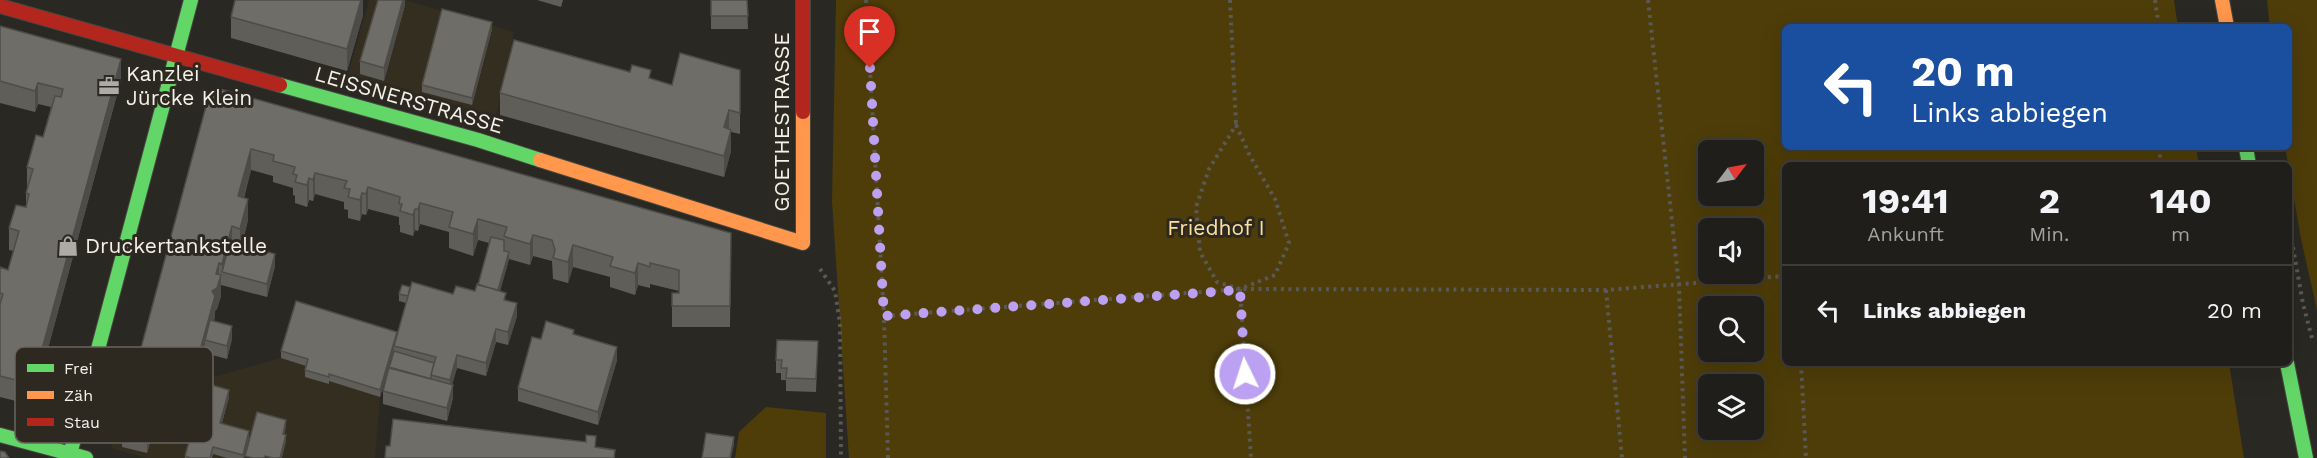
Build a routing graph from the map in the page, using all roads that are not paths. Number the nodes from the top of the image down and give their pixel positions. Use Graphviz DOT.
graph roads {
  1 [pos="191,0"];
  2 [pos="803,0"];
  3 [pos="2222,0"];
  4 [pos="0,6"];
  5 [pos="2226,24"];
  6 [pos="176,55"];
  7 [pos="803,243"];
  8 [pos="98,347"];
  9 [pos="2288,366"];
  10 [pos="0,435"];
  11 [pos="15,440"];
  12 [pos="26,443"];
  13 [pos="69,456"];
  14 [pos="86,458"];
  15 [pos="2306,458"];
  1 -- 6 [label="street"];
  2 -- 7 [label="street, GOETHESTRASSE"];
  3 -- 5 [label="street"];
  4 -- 6 [label="street, LEISSNERSTRASSE"];
  6 -- 7 [label="street, LEISSNERSTRASSE"];
  6 -- 8 [label="street"];
  9 -- 15 [label="street"];
  10 -- 11 [label="street"];
  12 -- 13 [label="street"];
  13 -- 14 [label="street"];
}
